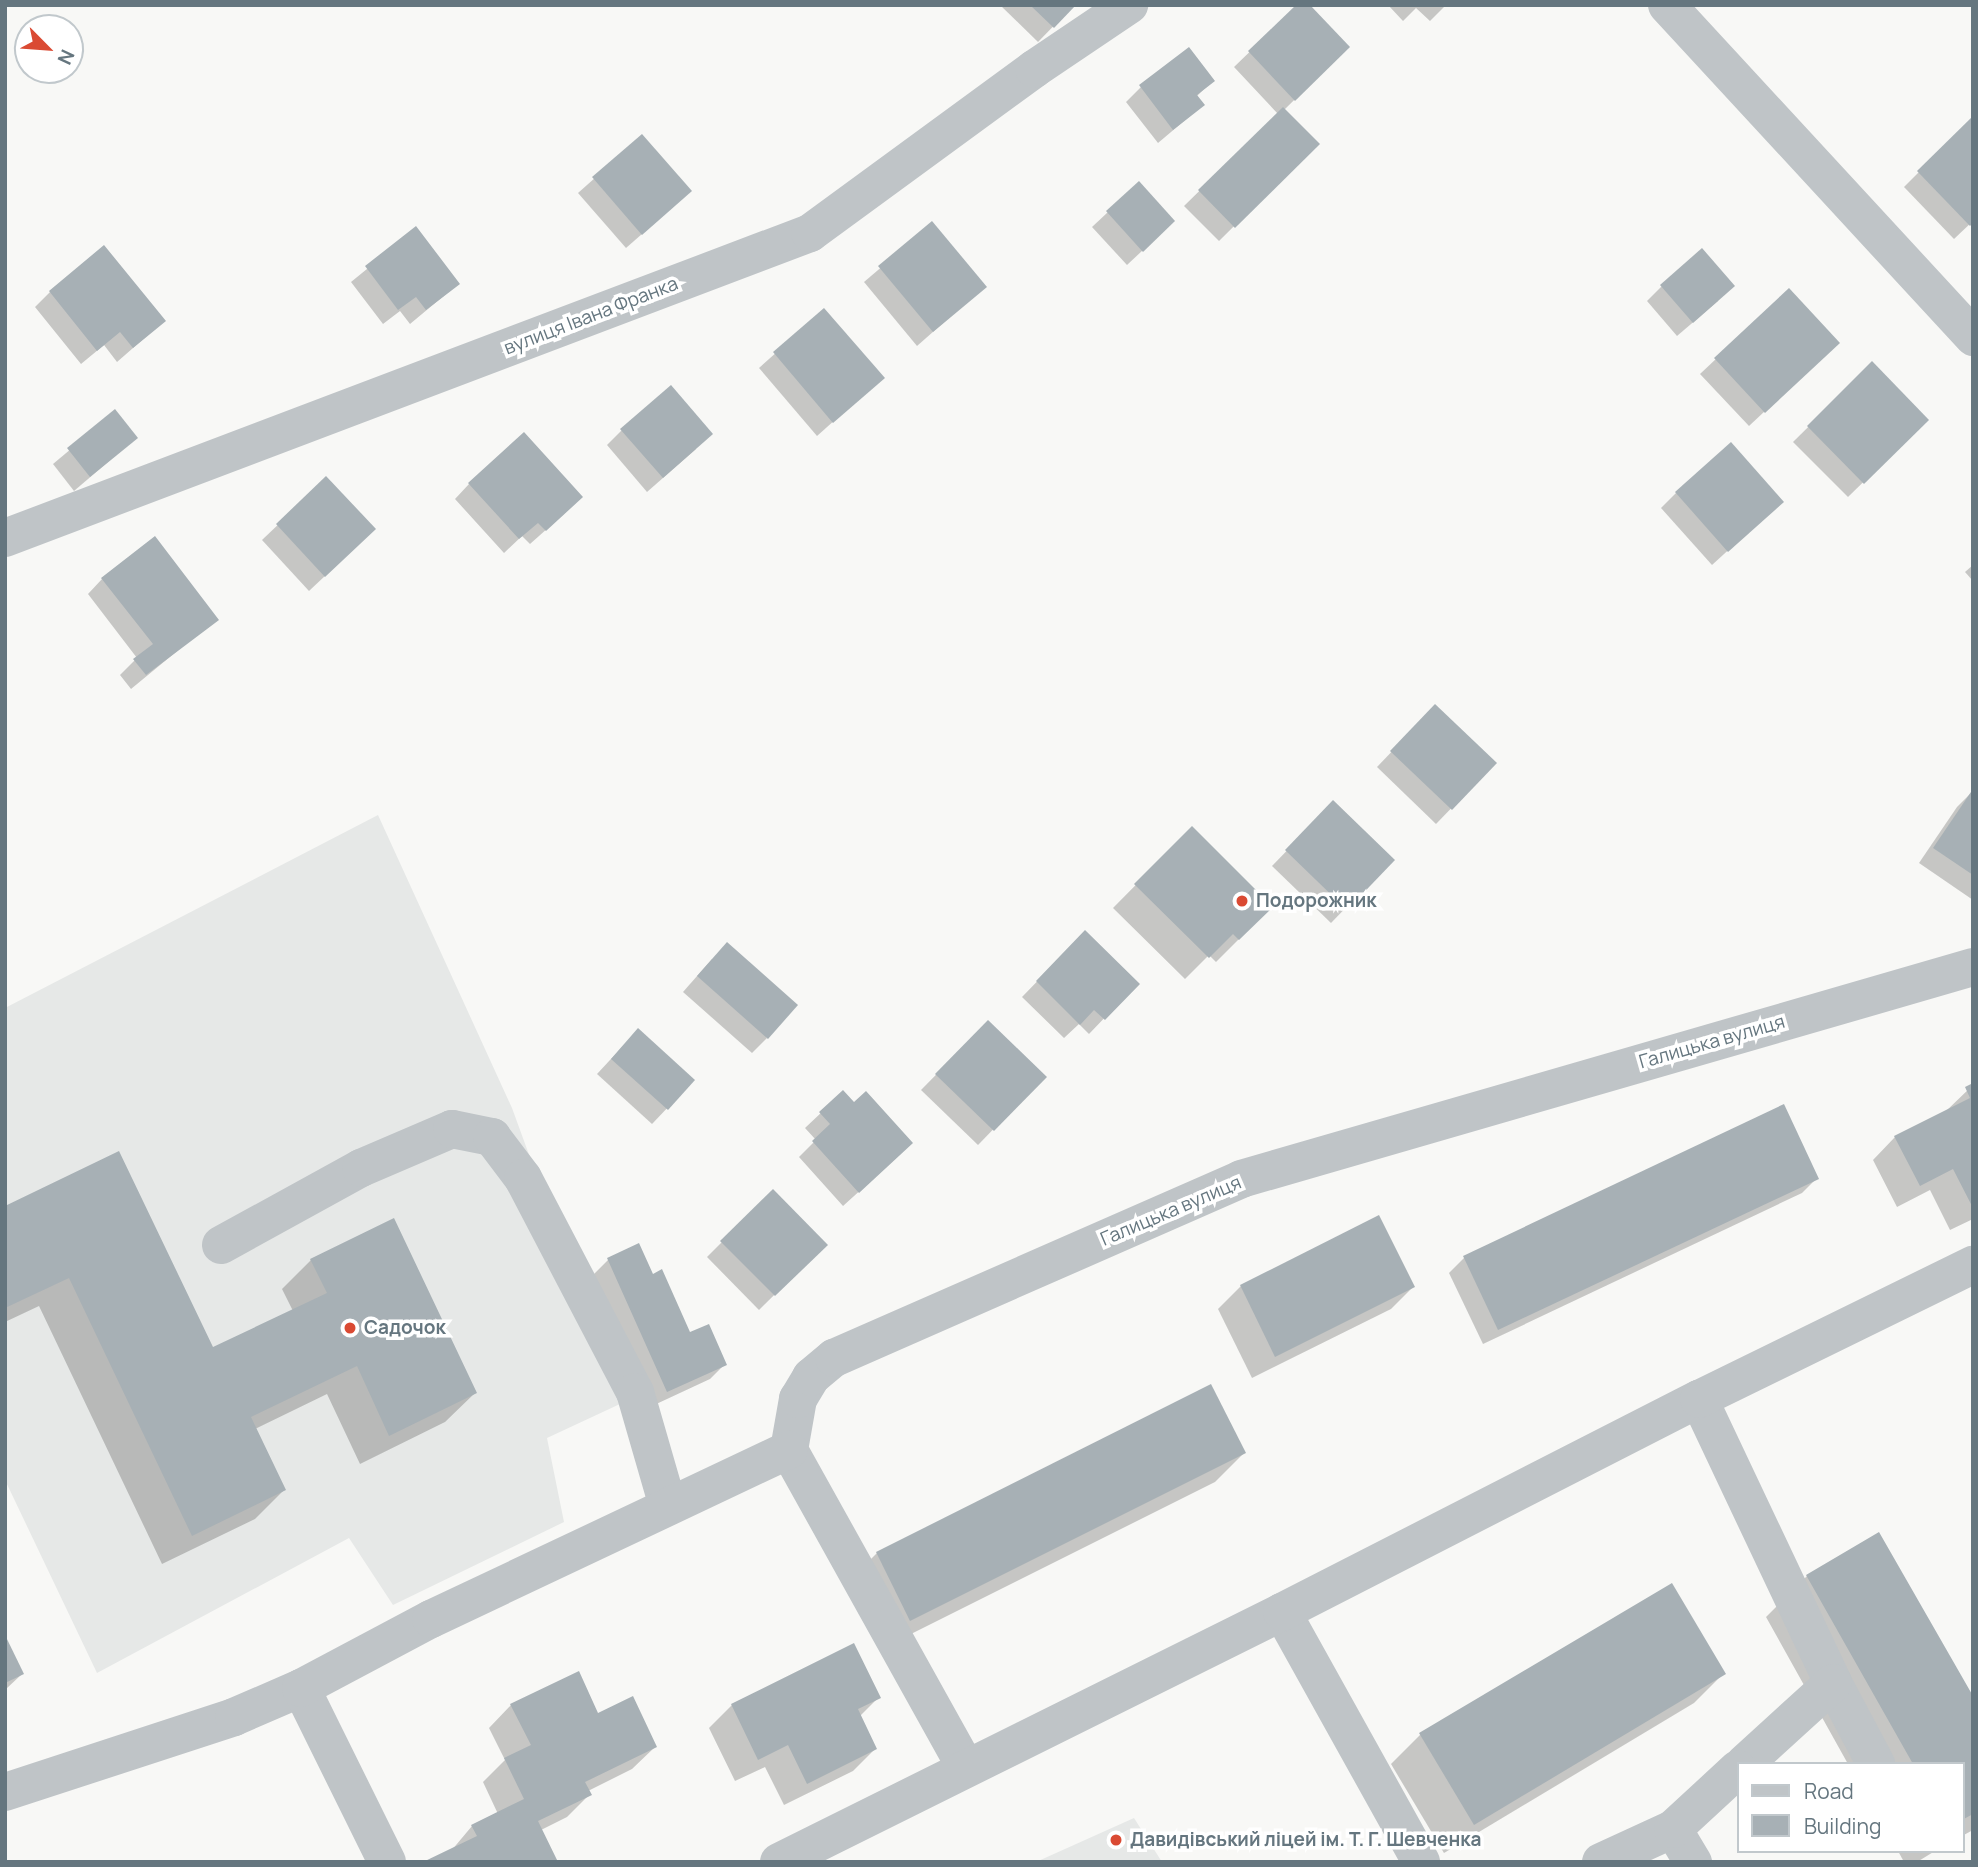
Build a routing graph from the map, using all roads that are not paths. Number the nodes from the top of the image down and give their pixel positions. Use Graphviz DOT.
graph roads {
  1 [pos="1129,5"];
  2 [pos="1667,5"];
  3 [pos="1973,337"];
  4 [pos="5,538"];
  5 [pos="1973,967"];
  6 [pos="221,1245"];
  7 [pos="1973,1265"];
  8 [pos="1699,1399"];
  9 [pos="789,1450"];
  10 [pos="668,1506"];
  11 [pos="1282,1612"];
  12 [pos="1833,1684"];
  13 [pos="301,1688"];
  14 [pos="1746,1762"];
  15 [pos="1875,1762"];
  16 [pos="966,1768"];
  17 [pos="1736,1771"];
  18 [pos="5,1792"];
  19 [pos="1673,1829"];
  20 [pos="387,1862"];
  21 [pos="779,1862"];
  22 [pos="1421,1862"];
  23 [pos="1601,1862"];
  24 [pos="1693,1862"];
  1 -- 4 [label="street, вулиця Івана Франка"];
  2 -- 3 [label="street"];
  5 -- 9 [label="street, Галицька вулиця"];
  6 -- 10 [label="street"];
  7 -- 8 [label="street"];
  8 -- 11 [label="street"];
  8 -- 12 [label="street"];
  9 -- 10 [label="street"];
  9 -- 16 [label="street"];
  10 -- 13 [label="street"];
  11 -- 16 [label="street"];
  11 -- 22 [label="street"];
  12 -- 14 [label="street"];
  12 -- 15 [label="street"];
  13 -- 18 [label="street"];
  13 -- 20 [label="street"];
  16 -- 21 [label="street"];
  17 -- 19 [label="street"];
  19 -- 23 [label="street"];
  19 -- 24 [label="street"];
}
